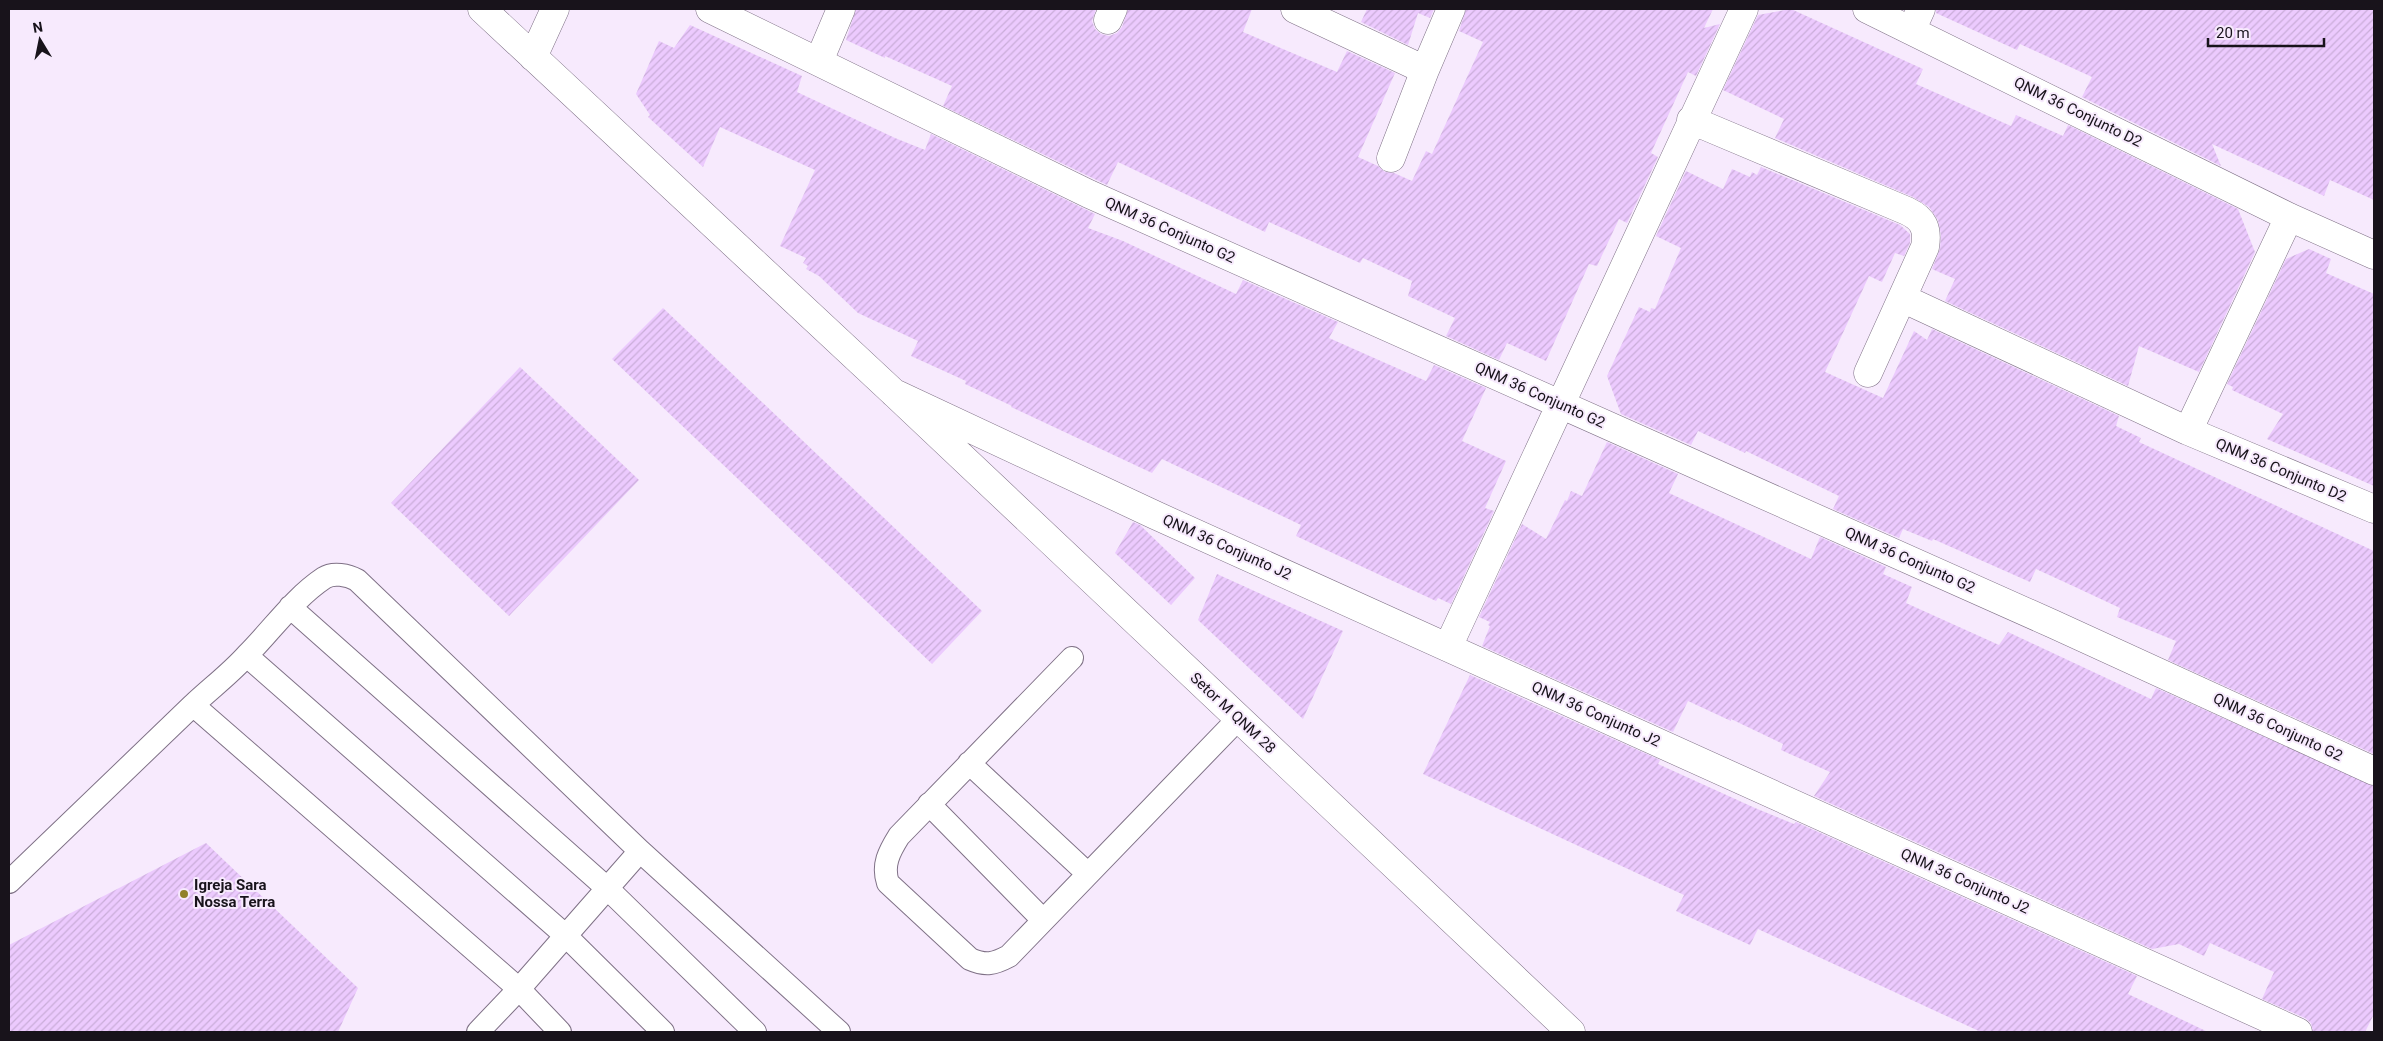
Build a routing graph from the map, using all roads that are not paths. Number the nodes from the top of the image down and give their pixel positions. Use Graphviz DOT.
graph roads {
  1 [pos="482,9"];
  2 [pos="554,9"];
  3 [pos="710,9"];
  4 [pos="841,9"];
  5 [pos="1295,9"];
  6 [pos="1451,9"];
  7 [pos="1744,9"];
  8 [pos="1867,9"];
  9 [pos="1917,19"];
  10 [pos="532,57"];
  11 [pos="819,61"];
  12 [pos="1425,70"];
  13 [pos="1691,120"];
  14 [pos="1390,158"];
  15 [pos="2289,217"];
  16 [pos="2374,255"];
  17 [pos="1902,298"];
  18 [pos="1868,373"];
  19 [pos="894,393"];
  20 [pos="1560,404"];
  21 [pos="2188,431"];
  22 [pos="2374,508"];
  23 [pos="290,608"];
  24 [pos="1448,647"];
  25 [pos="246,656"];
  26 [pos="1072,658"];
  27 [pos="193,705"];
  28 [pos="1239,718"];
  29 [pos="969,763"];
  30 [pos="2374,771"];
  31 [pos="929,804"];
  32 [pos="640,851"];
  33 [pos="1088,874"];
  34 [pos="9,882"];
  35 [pos="608,889"];
  36 [pos="1043,920"];
  37 [pos="565,935"];
  38 [pos="519,989"];
  39 [pos="478,1032"];
  40 [pos="560,1032"];
  41 [pos="663,1032"];
  42 [pos="755,1032"];
  43 [pos="839,1032"];
  44 [pos="1571,1032"];
  45 [pos="2298,1032"];
  1 -- 10 [label="street, Setor M QNM 28"];
  2 -- 10 [label="street"];
  3 -- 11 [label="street, QNM 36 Conjunto G2"];
  4 -- 11 [label="street"];
  5 -- 12 [label="street"];
  6 -- 12 [label="street"];
  7 -- 13 [label="street"];
  8 -- 9 [label="street, QNM 36 Conjunto D2"];
  9 -- 15 [label="street, QNM 36 Conjunto D2"];
  10 -- 19 [label="street, Setor M QNM 28"];
  11 -- 20 [label="street, QNM 36 Conjunto G2"];
  12 -- 14 [label="street"];
  13 -- 17 [label="street"];
  13 -- 20 [label="street"];
  15 -- 16 [label="street, QNM 36 Conjunto D2"];
  15 -- 21 [label="street"];
  17 -- 18 [label="street"];
  17 -- 21 [label="street, QNM 36 Conjunto D2"];
  19 -- 24 [label="street, QNM 36 Conjunto J2"];
  19 -- 28 [label="street, Setor M QNM 28"];
  20 -- 24 [label="street"];
  20 -- 30 [label="street, QNM 36 Conjunto G2"];
  21 -- 22 [label="street, QNM 36 Conjunto D2"];
  23 -- 25 [label="lane"];
  23 -- 32 [label="lane"];
  23 -- 35 [label="lane"];
  24 -- 45 [label="street, QNM 36 Conjunto J2"];
  25 -- 27 [label="lane"];
  25 -- 37 [label="lane"];
  26 -- 29 [label="lane"];
  27 -- 34 [label="lane"];
  27 -- 38 [label="lane"];
  28 -- 33 [label="lane"];
  28 -- 44 [label="street, Setor M QNM 28"];
  29 -- 31 [label="lane"];
  29 -- 33 [label="lane"];
  31 -- 36 [label="lane"];
  31 -- 36 [label="lane"];
  32 -- 35 [label="lane"];
  32 -- 43 [label="lane"];
  33 -- 36 [label="lane"];
  35 -- 37 [label="lane"];
  35 -- 42 [label="lane"];
  37 -- 38 [label="lane"];
  37 -- 41 [label="lane"];
  38 -- 39 [label="lane"];
  38 -- 40 [label="lane"];
}
